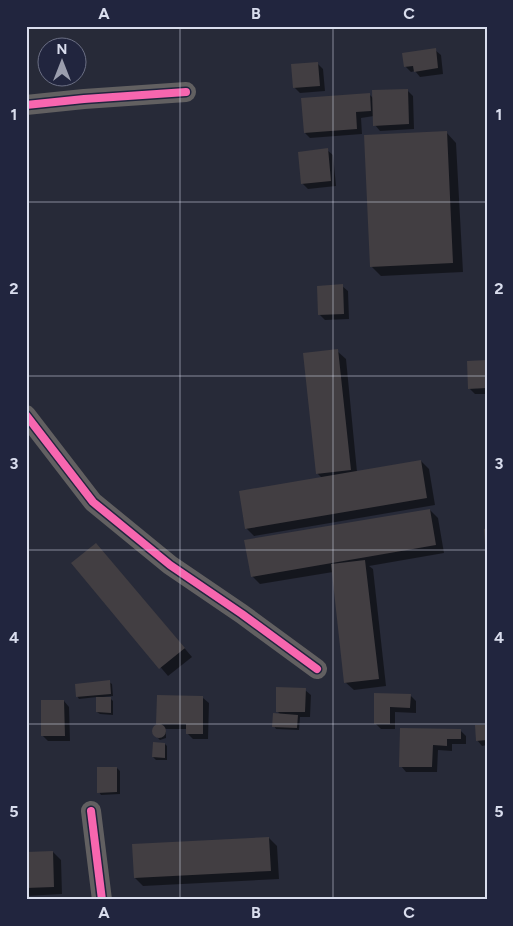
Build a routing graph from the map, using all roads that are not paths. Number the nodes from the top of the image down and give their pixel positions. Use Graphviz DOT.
graph roads {
  1 [pos="186,92"];
  2 [pos="26,105"];
  3 [pos="26,415"];
  4 [pos="317,669"];
  5 [pos="91,811"];
  6 [pos="102,900"];
  1 -- 2 [label="street"];
  3 -- 4 [label="street"];
  5 -- 6 [label="street"];
}
